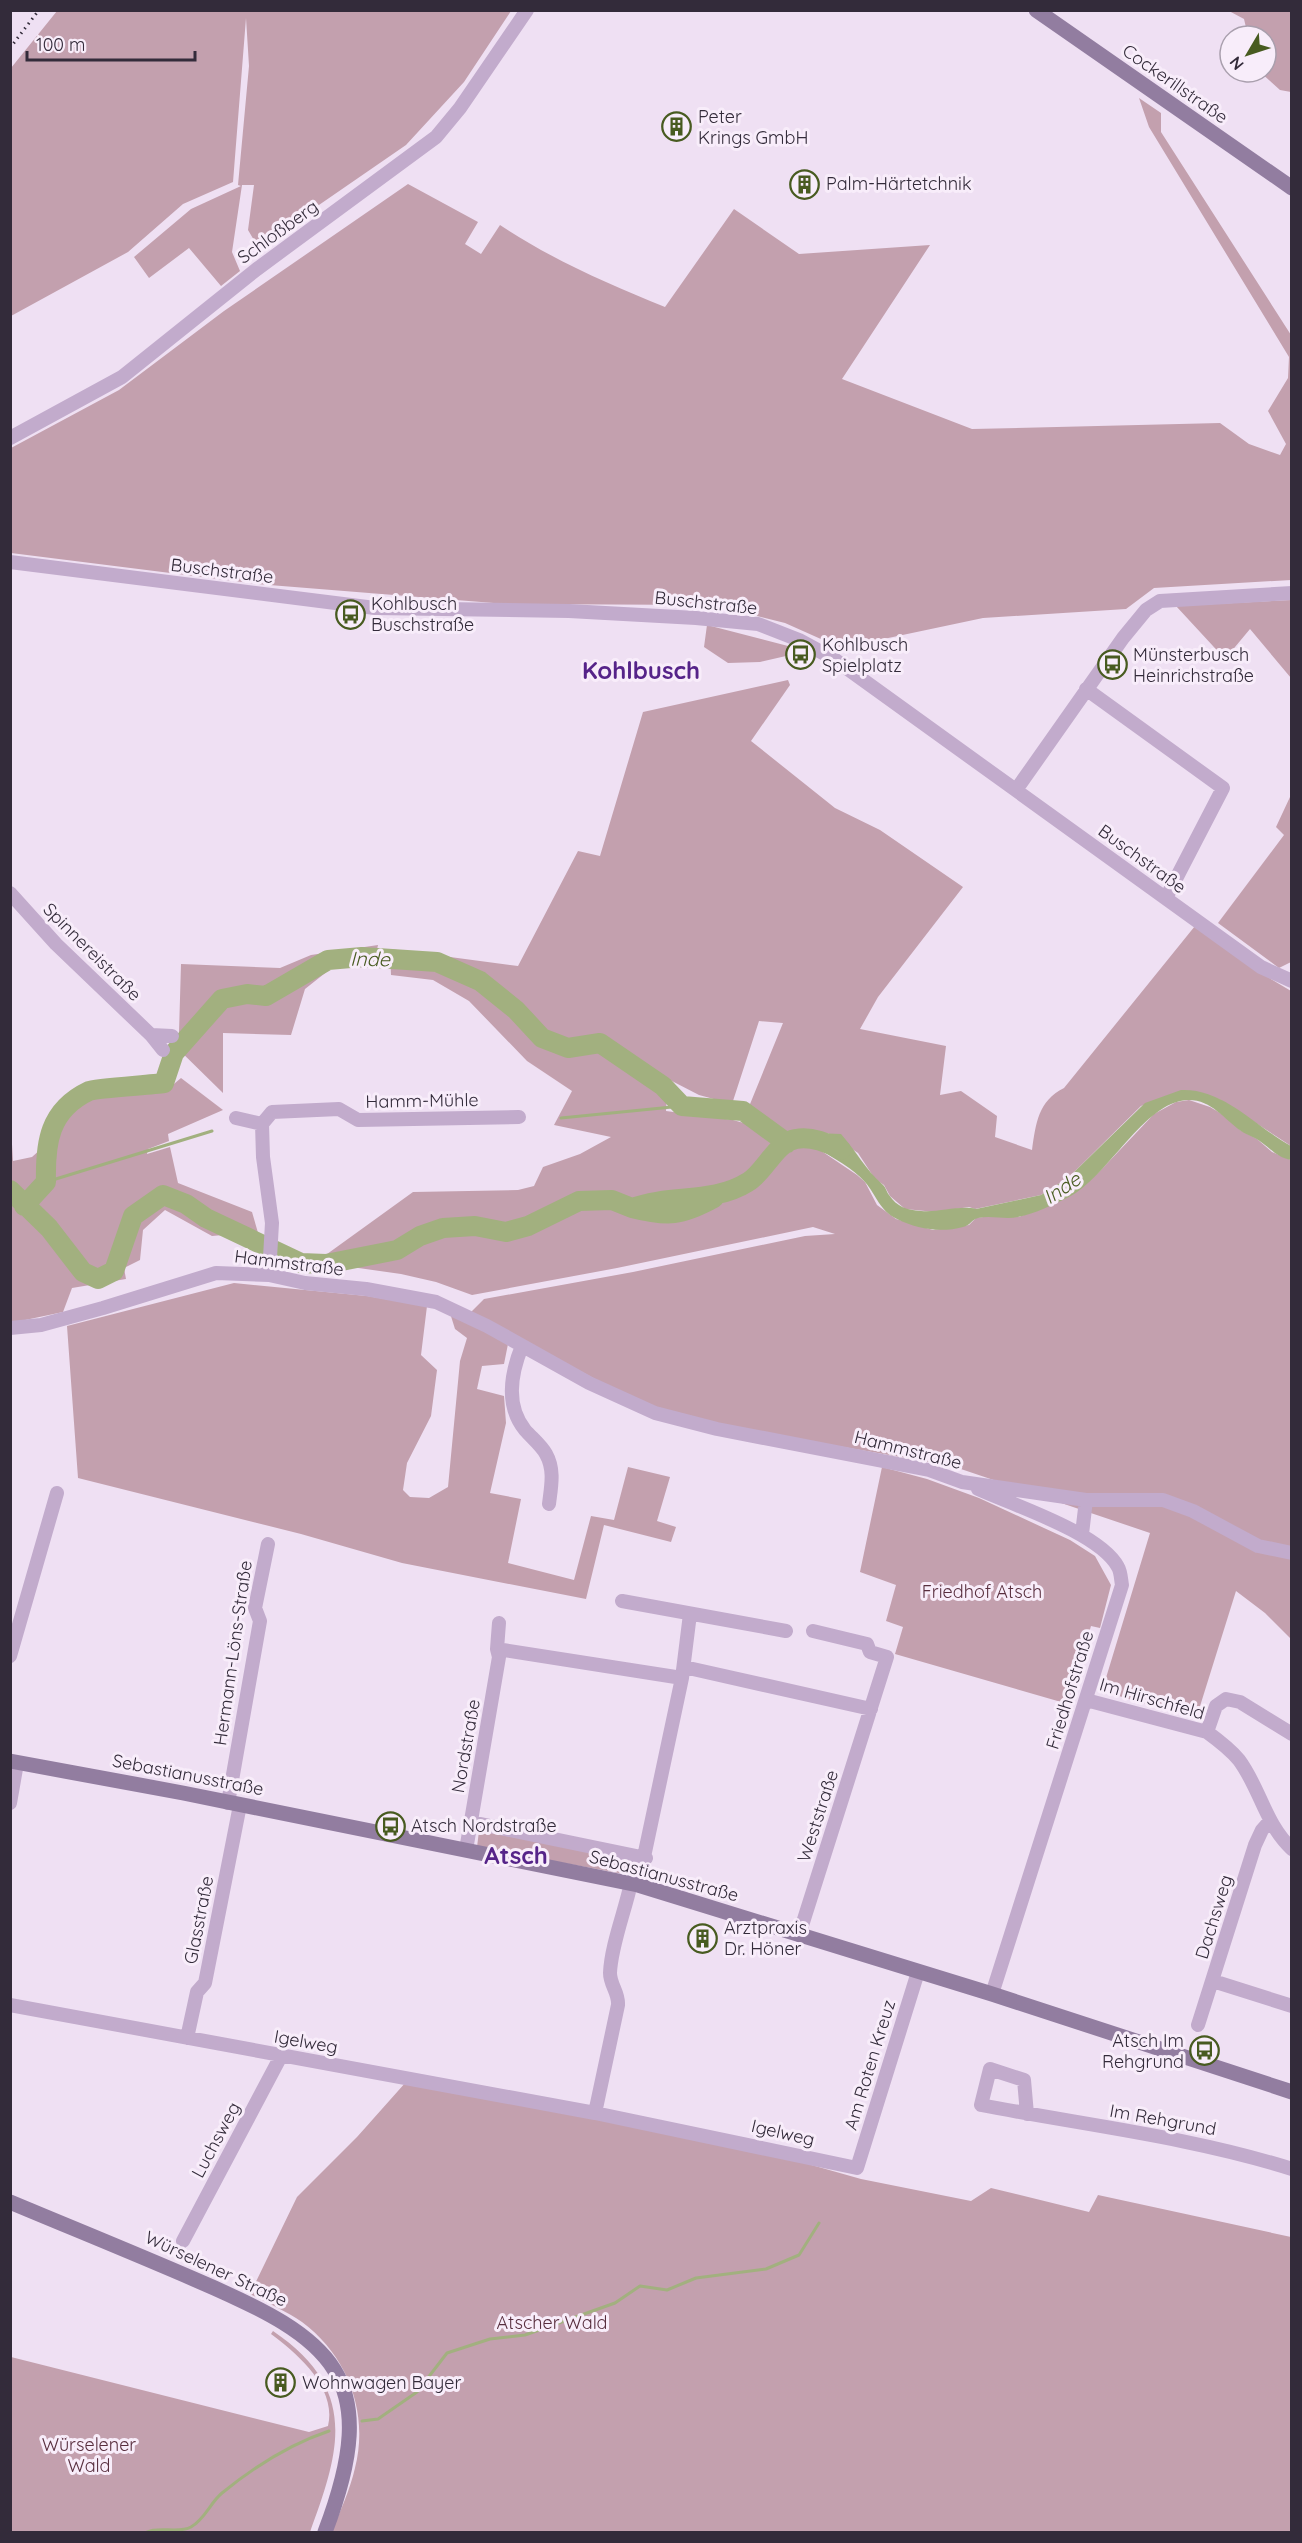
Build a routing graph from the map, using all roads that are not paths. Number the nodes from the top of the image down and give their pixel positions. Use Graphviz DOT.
graph roads {
  1 [pos="526,10"];
  2 [pos="1036,10"];
  3 [pos="1292,188"];
  4 [pos="10,438"];
  5 [pos="10,562"];
  6 [pos="1292,593"];
  7 [pos="1086,689"];
  8 [pos="1016,790"];
  9 [pos="10,892"];
  10 [pos="1166,898"];
  11 [pos="1292,981"];
  12 [pos="151,1035"];
  13 [pos="172,1036"];
  14 [pos="163,1050"];
  15 [pos="519,1117"];
  16 [pos="236,1118"];
  17 [pos="262,1124"];
  18 [pos="269,1268"];
  19 [pos="10,1328"];
  20 [pos="522,1346"];
  21 [pos="962,1482"];
  22 [pos="57,1493"];
  23 [pos="1086,1500"];
  24 [pos="549,1504"];
  25 [pos="1082,1534"];
  26 [pos="268,1544"];
  27 [pos="1292,1553"];
  28 [pos="622,1601"];
  29 [pos="690,1614"];
  30 [pos="499,1623"];
  31 [pos="786,1631"];
  32 [pos="813,1631"];
  33 [pos="12,1647"];
  34 [pos="497,1649"];
  35 [pos="683,1672"];
  36 [pos="1086,1700"];
  37 [pos="871,1709"];
  38 [pos="1207,1732"];
  39 [pos="1292,1734"];
  40 [pos="14,1762"];
  41 [pos="10,1803"];
  42 [pos="234,1804"];
  43 [pos="471,1822"];
  44 [pos="1269,1822"];
  45 [pos="1292,1849"];
  46 [pos="466,1850"];
  47 [pos="646,1858"];
  48 [pos="635,1884"];
  49 [pos="798,1935"];
  50 [pos="918,1971"];
  51 [pos="1213,1981"];
  52 [pos="992,1994"];
  53 [pos="10,2005"];
  54 [pos="1292,2006"];
  55 [pos="1198,2025"];
  56 [pos="187,2038"];
  57 [pos="280,2056"];
  58 [pos="1292,2092"];
  59 [pos="595,2113"];
  60 [pos="1027,2114"];
  61 [pos="857,2168"];
  62 [pos="1292,2169"];
  63 [pos="10,2202"];
  64 [pos="183,2241"];
  65 [pos="325,2532"];
  1 -- 4 [label="street, Schloßberg"];
  2 -- 3 [label="main road, Cockerillstraße"];
  5 -- 8 [label="street, Buschstraße"];
  6 -- 7 [label="street"];
  7 -- 8 [label="street"];
  7 -- 10 [label="street"];
  8 -- 10 [label="street, Buschstraße"];
  9 -- 12 [label="street, Spinnereistraße"];
  10 -- 11 [label="street, Buschstraße"];
  12 -- 13 [label="street"];
  12 -- 14 [label="street, Spinnereistraße"];
  15 -- 17 [label="street, Hamm-Mühle"];
  16 -- 17 [label="street"];
  17 -- 18 [label="street"];
  18 -- 19 [label="street, Hammstraße"];
  18 -- 20 [label="street, Hammstraße"];
  20 -- 21 [label="street, Hammstraße"];
  20 -- 24 [label="street"];
  21 -- 23 [label="street, Hammstraße"];
  21 -- 25 [label="street, Friedhofstraße"];
  22 -- 33 [label="street"];
  23 -- 25 [label="street"];
  23 -- 27 [label="street, Hammstraße"];
  25 -- 36 [label="street, Friedhofstraße"];
  26 -- 42 [label="street, Hermann-Löns-Straße"];
  28 -- 29 [label="street"];
  29 -- 31 [label="street"];
  29 -- 35 [label="street"];
  30 -- 34 [label="street, Nordstraße"];
  32 -- 37 [label="street, Weststraße"];
  34 -- 35 [label="street"];
  34 -- 43 [label="street, Nordstraße"];
  35 -- 37 [label="street"];
  35 -- 47 [label="street"];
  36 -- 38 [label="street, Im Hirschfeld"];
  36 -- 52 [label="street, Friedhofstraße"];
  37 -- 49 [label="street, Weststraße"];
  38 -- 39 [label="street"];
  38 -- 44 [label="street, Im Hirschfeld"];
  40 -- 41 [label="street"];
  40 -- 42 [label="main road, Sebastianusstraße"];
  42 -- 46 [label="main road, Sebastianusstraße"];
  42 -- 56 [label="street, Glasstraße"];
  43 -- 46 [label="street, Nordstraße"];
  43 -- 47 [label="street, Sebastianusstraße"];
  44 -- 45 [label="street, Im Hirschfeld"];
  44 -- 51 [label="street, Dachsweg"];
  46 -- 48 [label="main road, Sebastianusstraße"];
  47 -- 48 [label="street"];
  48 -- 49 [label="main road, Sebastianusstraße"];
  48 -- 59 [label="street"];
  49 -- 50 [label="main road, Sebastianusstraße"];
  50 -- 52 [label="main road, Sebastianusstraße"];
  50 -- 61 [label="street, Am Roten Kreuz"];
  51 -- 54 [label="street"];
  51 -- 55 [label="street, Dachsweg"];
  52 -- 58 [label="main road, Sebastianusstraße"];
  53 -- 56 [label="street, Igelweg"];
  56 -- 57 [label="street, Igelweg"];
  57 -- 59 [label="street, Igelweg"];
  57 -- 64 [label="street, Luchsweg"];
  59 -- 61 [label="street, Igelweg"];
  60 -- 62 [label="street, Im Rehgrund"];
  63 -- 65 [label="main road, Würselener Straße"];
}
